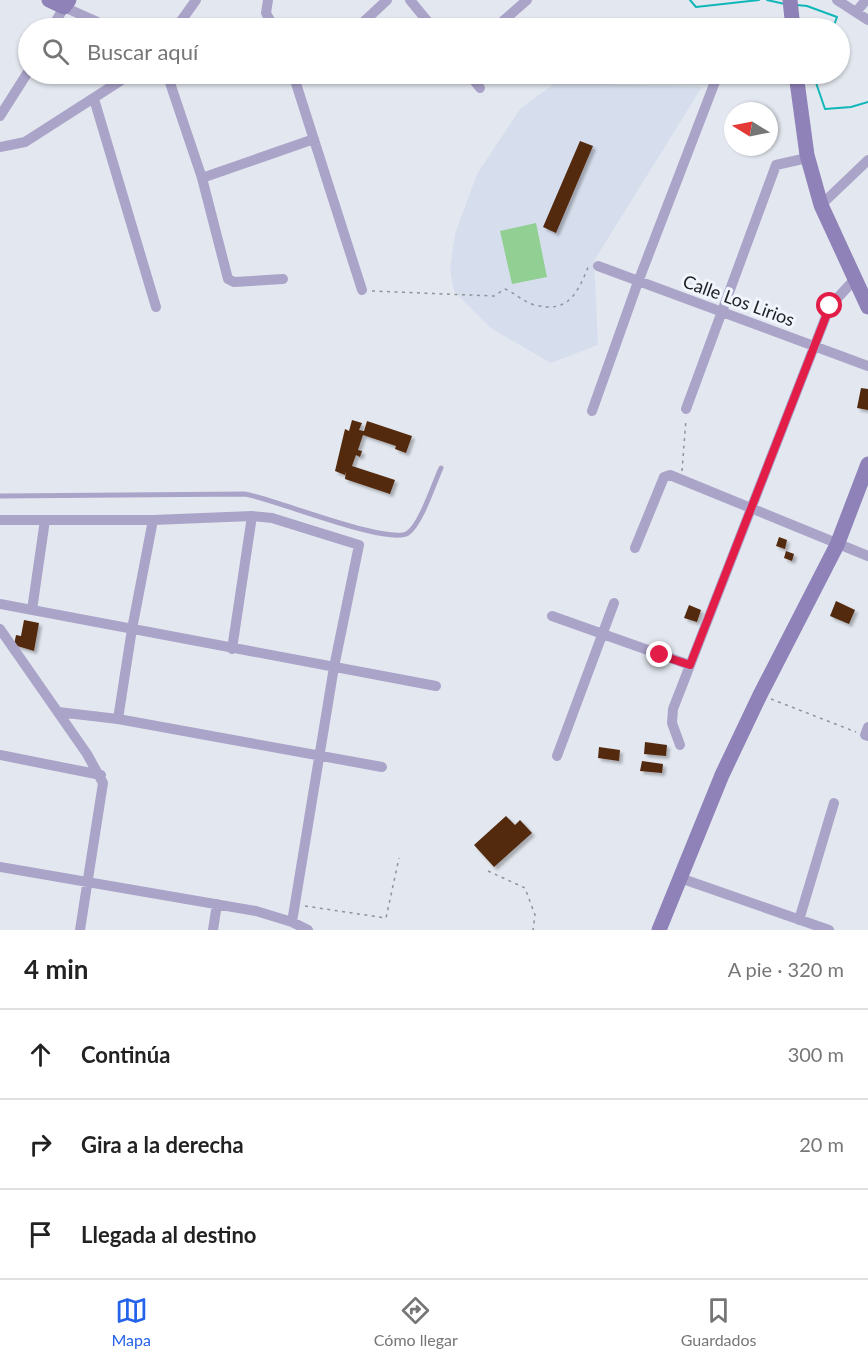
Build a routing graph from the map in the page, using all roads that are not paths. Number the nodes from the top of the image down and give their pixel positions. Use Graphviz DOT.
graph roads {
  1 [pos="49,0"];
  2 [pos="196,0"];
  3 [pos="268,0"];
  4 [pos="387,0"];
  5 [pos="410,0"];
  6 [pos="527,0"];
  7 [pos="837,0"];
  8 [pos="866,0"];
  9 [pos="67,3"];
  10 [pos="856,12"];
  11 [pos="58,18"];
  12 [pos="93,18"];
  13 [pos="183,18"];
  14 [pos="268,18"];
  15 [pos="368,18"];
  16 [pos="425,18"];
  17 [pos="506,18"];
  18 [pos="868,20"];
  19 [pos="20,84"];
  20 [pos="116,84"];
  21 [pos="170,84"];
  22 [pos="296,84"];
  23 [pos="477,84"];
  24 [pos="714,84"];
  25 [pos="798,84"];
  26 [pos="480,88"];
  27 [pos="94,99"];
  28 [pos="0,116"];
  29 [pos="314,139"];
  30 [pos="0,147"];
  31 [pos="807,158"];
  32 [pos="868,160"];
  33 [pos="202,178"];
  34 [pos="821,205"];
  35 [pos="598,266"];
  36 [pos="283,279"];
  37 [pos="855,279"];
  38 [pos="638,282"];
  39 [pos="362,290"];
  40 [pos="156,307"];
  41 [pos="868,307"];
  42 [pos="723,312"];
  43 [pos="815,345"];
  44 [pos="868,366"];
  45 [pos="686,409"];
  46 [pos="592,411"];
  47 [pos="868,464"];
  48 [pos="441,468"];
  49 [pos="0,496"];
  50 [pos="751,507"];
  51 [pos="252,516"];
  52 [pos="0,520"];
  53 [pos="45,520"];
  54 [pos="153,520"];
  55 [pos="837,545"];
  56 [pos="634,548"];
  57 [pos="868,556"];
  58 [pos="614,603"];
  59 [pos="0,604"];
  60 [pos="32,610"];
  61 [pos="552,616"];
  62 [pos="0,629"];
  63 [pos="132,629"];
  64 [pos="232,649"];
  65 [pos="690,665"];
  66 [pos="334,667"];
  67 [pos="436,686"];
  68 [pos="58,712"];
  69 [pos="118,719"];
  70 [pos="680,745"];
  71 [pos="0,755"];
  72 [pos="320,755"];
  73 [pos="557,756"];
  74 [pos="382,767"];
  75 [pos="101,775"];
  76 [pos="834,803"];
  77 [pos="0,867"];
  78 [pos="680,878"];
  79 [pos="89,883"];
  80 [pos="218,904"];
  81 [pos="799,920"];
  82 [pos="292,922"];
  83 [pos="810,927"];
  84 [pos="80,930"];
  85 [pos="213,930"];
  86 [pos="308,930"];
  87 [pos="659,930"];
  88 [pos="829,930"];
  1 -- 9 [label="street"];
  2 -- 13 [label="street"];
  3 -- 14 [label="street"];
  4 -- 15 [label="street"];
  5 -- 16 [label="street"];
  6 -- 17 [label="street"];
  7 -- 10 [label="street"];
  8 -- 10 [label="street"];
  9 -- 11 [label="street"];
  9 -- 12 [label="street"];
  10 -- 18 [label="street"];
  19 -- 28 [label="street"];
  20 -- 27 [label="street"];
  21 -- 33 [label="street"];
  22 -- 29 [label="street"];
  23 -- 26 [label="street"];
  24 -- 38 [label="street"];
  25 -- 31 [label="street"];
  27 -- 30 [label="street"];
  27 -- 40 [label="street"];
  29 -- 33 [label="street"];
  29 -- 39 [label="street"];
  31 -- 34 [label="street"];
  31 -- 42 [label="street"];
  32 -- 34 [label="street"];
  33 -- 36 [label="street"];
  34 -- 37 [label="street"];
  35 -- 38 [label="street, Calle Los Lirios"];
  37 -- 41 [label="street"];
  37 -- 43 [label="street"];
  38 -- 42 [label="street, Calle Los Lirios"];
  38 -- 46 [label="street"];
  42 -- 43 [label="street, Calle Los Lirios"];
  42 -- 45 [label="street"];
  43 -- 44 [label="street, Calle Los Lirios"];
  43 -- 50 [label="street"];
  47 -- 55 [label="street"];
  48 -- 49 [label="lane"];
  50 -- 55 [label="street"];
  50 -- 56 [label="street"];
  50 -- 65 [label="street"];
  51 -- 54 [label="street"];
  51 -- 64 [label="street"];
  51 -- 66 [label="street"];
  52 -- 53 [label="street"];
  53 -- 54 [label="street"];
  53 -- 60 [label="street"];
  54 -- 63 [label="street"];
  55 -- 57 [label="street"];
  55 -- 78 [label="street"];
  58 -- 73 [label="street"];
  59 -- 60 [label="street"];
  60 -- 63 [label="street"];
  61 -- 65 [label="street"];
  62 -- 68 [label="street"];
  63 -- 64 [label="street"];
  63 -- 69 [label="street"];
  64 -- 66 [label="street"];
  65 -- 70 [label="street"];
  66 -- 67 [label="street"];
  66 -- 72 [label="street"];
  68 -- 69 [label="street"];
  68 -- 75 [label="street"];
  69 -- 72 [label="street"];
  71 -- 75 [label="street"];
  72 -- 74 [label="street"];
  72 -- 82 [label="street"];
  75 -- 79 [label="street"];
  76 -- 81 [label="street"];
  77 -- 79 [label="street"];
  78 -- 81 [label="street"];
  78 -- 87 [label="street"];
  79 -- 80 [label="street"];
  79 -- 84 [label="street"];
  80 -- 82 [label="street"];
  80 -- 85 [label="street"];
  81 -- 83 [label="street"];
  82 -- 86 [label="street"];
  83 -- 88 [label="street"];
}
